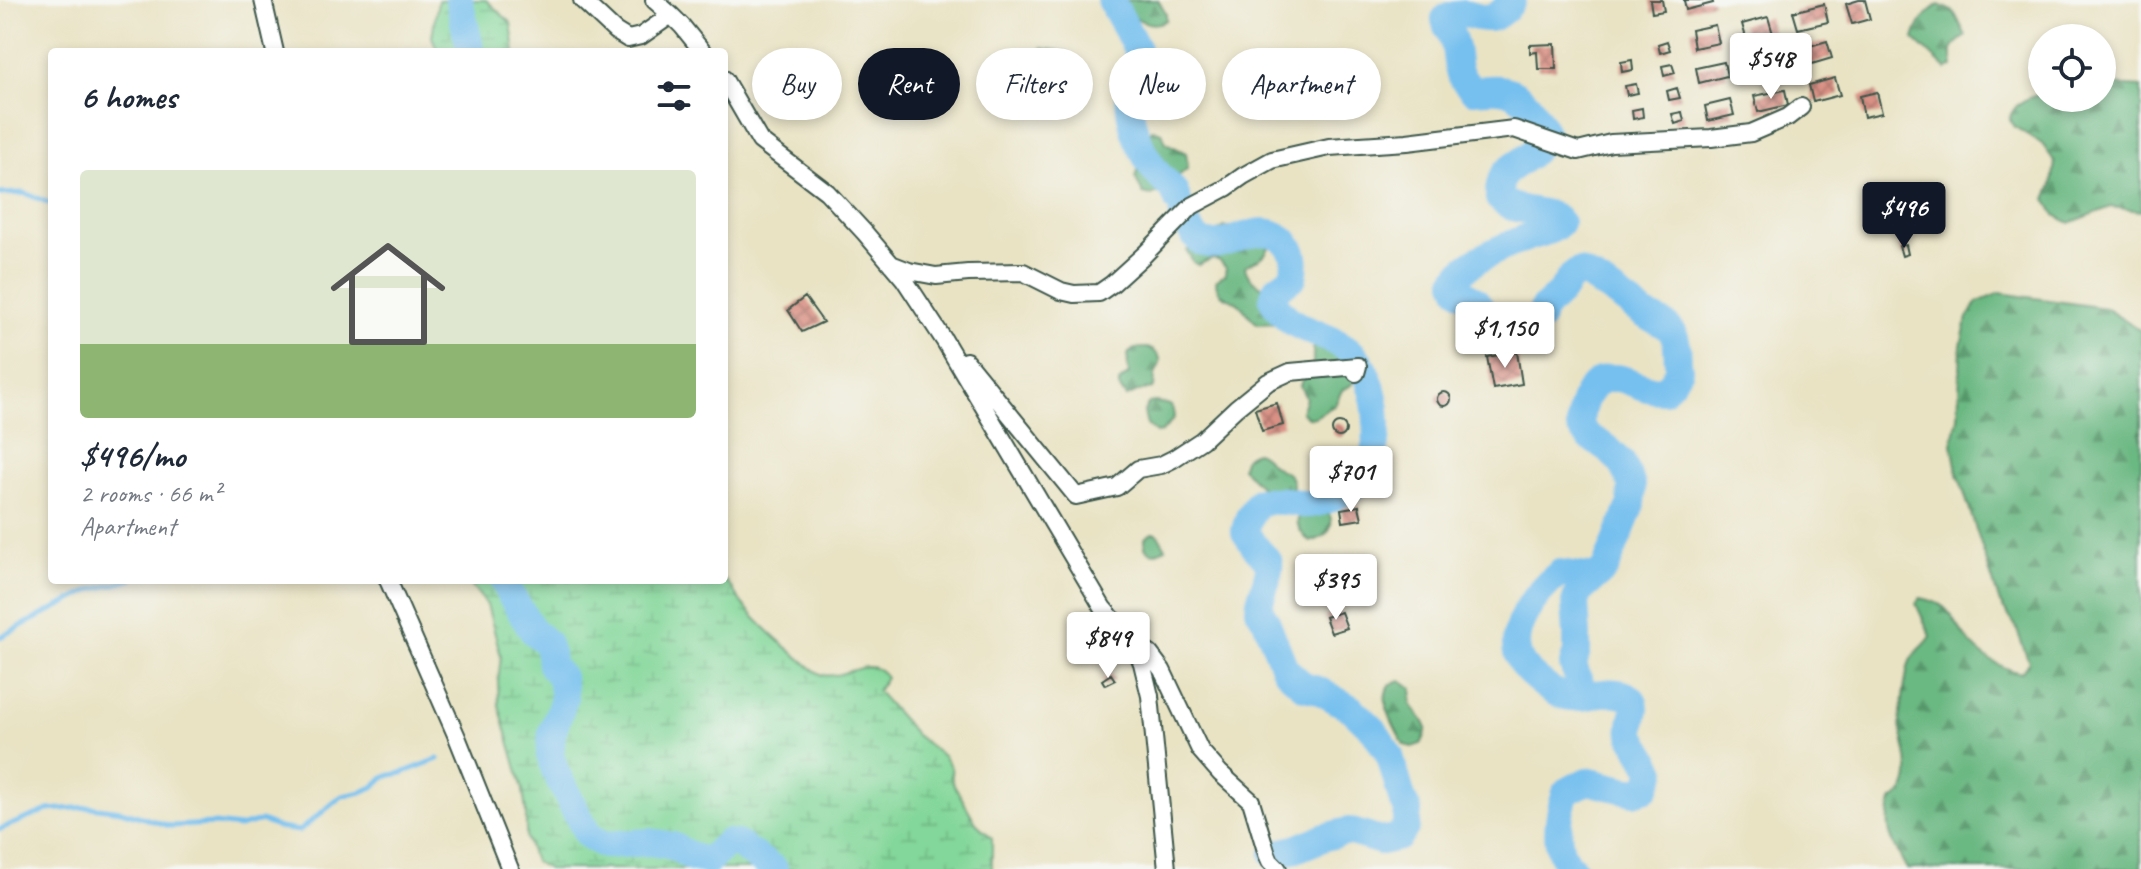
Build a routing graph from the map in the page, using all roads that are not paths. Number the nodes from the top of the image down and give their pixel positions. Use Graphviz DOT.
graph roads {
  1 [pos="263,0"];
  2 [pos="582,0"];
  3 [pos="654,0"];
  4 [pos="671,15"];
  5 [pos="274,48"];
  6 [pos="700,48"];
  7 [pos="728,86"];
  8 [pos="1801,107"];
  9 [pos="891,264"];
  10 [pos="944,340"];
  11 [pos="1356,373"];
  12 [pos="390,584"];
  13 [pos="1133,642"];
  14 [pos="510,869"];
  15 [pos="1167,869"];
  16 [pos="1278,869"];
  1 -- 5 [label="street"];
  2 -- 4 [label="street"];
  3 -- 4 [label="street"];
  4 -- 6 [label="street"];
  7 -- 9 [label="street"];
  8 -- 9 [label="street"];
  9 -- 10 [label="street"];
  10 -- 11 [label="street"];
  10 -- 13 [label="street"];
  12 -- 14 [label="street"];
  13 -- 15 [label="street"];
  13 -- 16 [label="street"];
}
